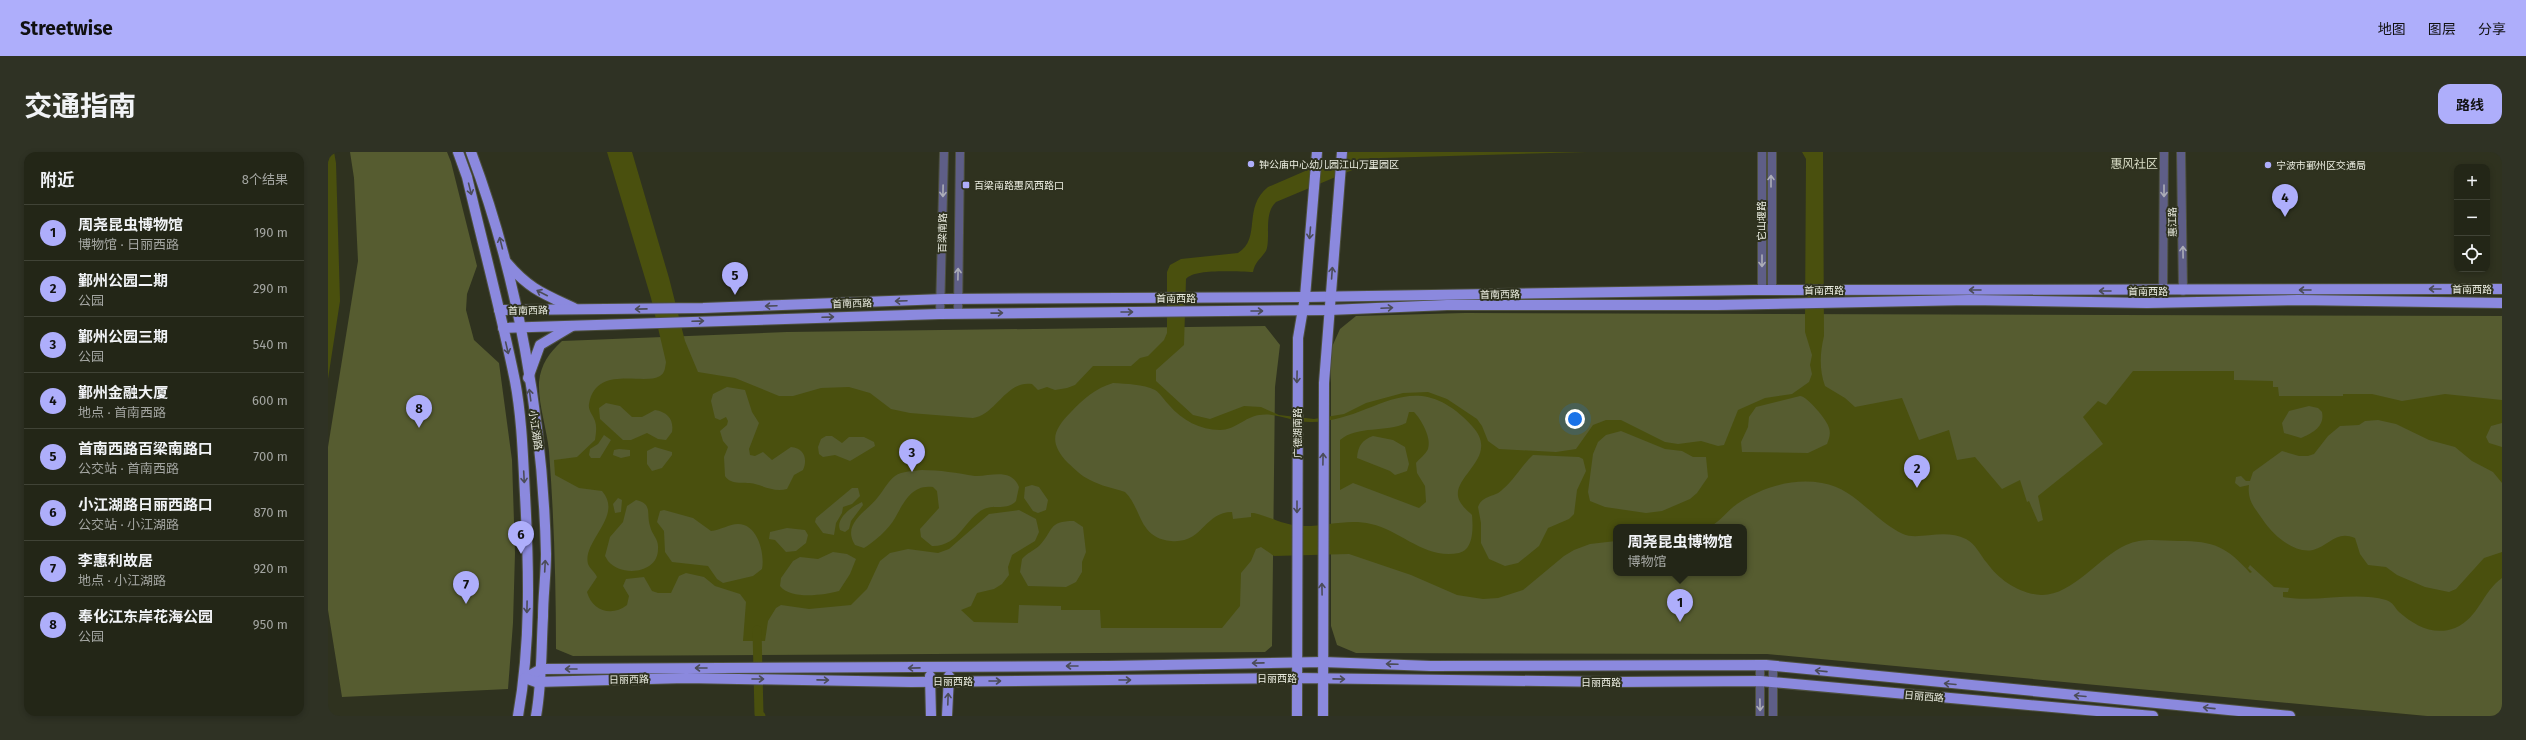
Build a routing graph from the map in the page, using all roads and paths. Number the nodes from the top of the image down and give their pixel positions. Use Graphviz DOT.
graph roads {
  1 [pos="458,152"];
  2 [pos="471,152"];
  3 [pos="944,152"];
  4 [pos="960,152"];
  5 [pos="1317,152"];
  6 [pos="1342,152"];
  7 [pos="1762,152"];
  8 [pos="1772,152"];
  9 [pos="2164,152"];
  10 [pos="2181,152"];
  11 [pos="505,261"];
  12 [pos="2502,289"];
  13 [pos="1767,290"];
  14 [pos="2163,291"];
  15 [pos="2183,291"];
  16 [pos="1331,296"];
  17 [pos="1305,297"];
  18 [pos="958,299"];
  19 [pos="940,300"];
  20 [pos="2502,303"];
  21 [pos="578,309"];
  22 [pos="499,310"];
  23 [pos="516,310"];
  24 [pos="1302,310"];
  25 [pos="1329,310"];
  26 [pos="958,313"];
  27 [pos="940,314"];
  28 [pos="575,325"];
  29 [pos="519,327"];
  30 [pos="503,328"];
  31 [pos="528,378"];
  32 [pos="1296,662"];
  33 [pos="1323,662"];
  34 [pos="1760,665"];
  35 [pos="1773,666"];
  36 [pos="949,667"];
  37 [pos="930,668"];
  38 [pos="541,669"];
  39 [pos="525,678"];
  40 [pos="1297,678"];
  41 [pos="1323,679"];
  42 [pos="542,681"];
  43 [pos="930,681"];
  44 [pos="949,681"];
  45 [pos="1760,681"];
  46 [pos="1772,682"];
  47 [pos="518,716"];
  48 [pos="536,716"];
  49 [pos="930,716"];
  50 [pos="948,716"];
  51 [pos="1297,716"];
  52 [pos="1322,716"];
  53 [pos="1760,716"];
  54 [pos="1773,716"];
  55 [pos="2153,716"];
  56 [pos="2290,716"];
  1 -- 22 [label="main road, 小江湖路, one-way"];
  11 -- 2 [label="main road, 小江湖路, one-way"];
  3 -- 19 [label="street, 百梁南路, one-way"];
  18 -- 4 [label="street, 百梁南路, one-way"];
  5 -- 17 [label="main road, 广德湖南路, one-way"];
  16 -- 6 [label="main road, one-way"];
  7 -- 13 [label="street, 它山堰路, one-way"];
  13 -- 8 [label="street, 它山堰路, one-way"];
  9 -- 14 [label="street, 惠江路, one-way"];
  15 -- 10 [label="street, 惠江路, one-way"];
  21 -- 11 [label="main road, one-way"];
  11 -- 23 [label="main road, 小江湖路"];
  12 -- 15 [label="main road, 首南西路, one-way"];
  14 -- 13 [label="main road, 首南西路, one-way"];
  13 -- 16 [label="main road, 首南西路"];
  14 -- 15 [label="main road, 首南西路"];
  16 -- 17 [label="main road, 首南西路"];
  16 -- 25 [label="main road"];
  17 -- 18 [label="main road, 首南西路"];
  17 -- 24 [label="main road, 广德湖南路"];
  18 -- 19 [label="main road, 首南西路"];
  18 -- 26 [label="street, 百梁南路"];
  19 -- 21 [label="main road, 首南西路, one-way"];
  19 -- 27 [label="street, 百梁南路"];
  25 -- 20 [label="main road, 首南西路, one-way"];
  21 -- 23 [label="main road, 首南西路"];
  22 -- 23 [label="main road, 首南西路"];
  22 -- 30 [label="main road, 小江湖路"];
  23 -- 29 [label="main road, 小江湖路"];
  24 -- 25 [label="main road, 首南西路"];
  26 -- 24 [label="main road, 首南西路, one-way"];
  24 -- 32 [label="main road, 广德湖南路, one-way"];
  33 -- 25 [label="main road, one-way"];
  26 -- 27 [label="main road, 首南西路"];
  28 -- 27 [label="main road, 首南西路, one-way"];
  28 -- 29 [label="main road, 首南西路"];
  28 -- 31 [label="main road"];
  29 -- 30 [label="main road, 首南西路"];
  29 -- 31 [label="main road, 小江湖路"];
  30 -- 39 [label="main road, 小江湖路, one-way"];
  38 -- 31 [label="main road, 小江湖路, one-way"];
  32 -- 33 [label="main road, 日丽西路"];
  32 -- 36 [label="main road, 日丽西路, one-way"];
  32 -- 40 [label="main road, 广德湖南路"];
  34 -- 33 [label="main road, 日丽西路, one-way"];
  33 -- 41 [label="main road"];
  34 -- 35 [label="main road, 日丽西路"];
  34 -- 45 [label="street"];
  35 -- 46 [label="street"];
  56 -- 35 [label="main road, 日丽西路, one-way"];
  36 -- 37 [label="main road, 日丽西路"];
  36 -- 44 [label="main road"];
  37 -- 38 [label="main road, 日丽西路, one-way"];
  37 -- 43 [label="main road"];
  38 -- 39 [label="main road, 日丽西路"];
  38 -- 42 [label="main road, 小江湖路"];
  39 -- 42 [label="main road, 日丽西路"];
  39 -- 47 [label="main road, 小江湖路"];
  40 -- 41 [label="main road, 日丽西路"];
  44 -- 40 [label="main road, 日丽西路, one-way"];
  40 -- 51 [label="main road, 广德湖南路"];
  41 -- 45 [label="main road, 日丽西路, one-way"];
  41 -- 52 [label="main road"];
  42 -- 43 [label="main road, 日丽西路, one-way"];
  42 -- 48 [label="main road, 小江湖路"];
  43 -- 44 [label="main road, 日丽西路"];
  43 -- 49 [label="main road"];
  50 -- 44 [label="main road, one-way"];
  45 -- 46 [label="main road, 日丽西路"];
  45 -- 53 [label="street, one-way"];
  46 -- 54 [label="street"];
  46 -- 55 [label="main road, 日丽西路"];
}
